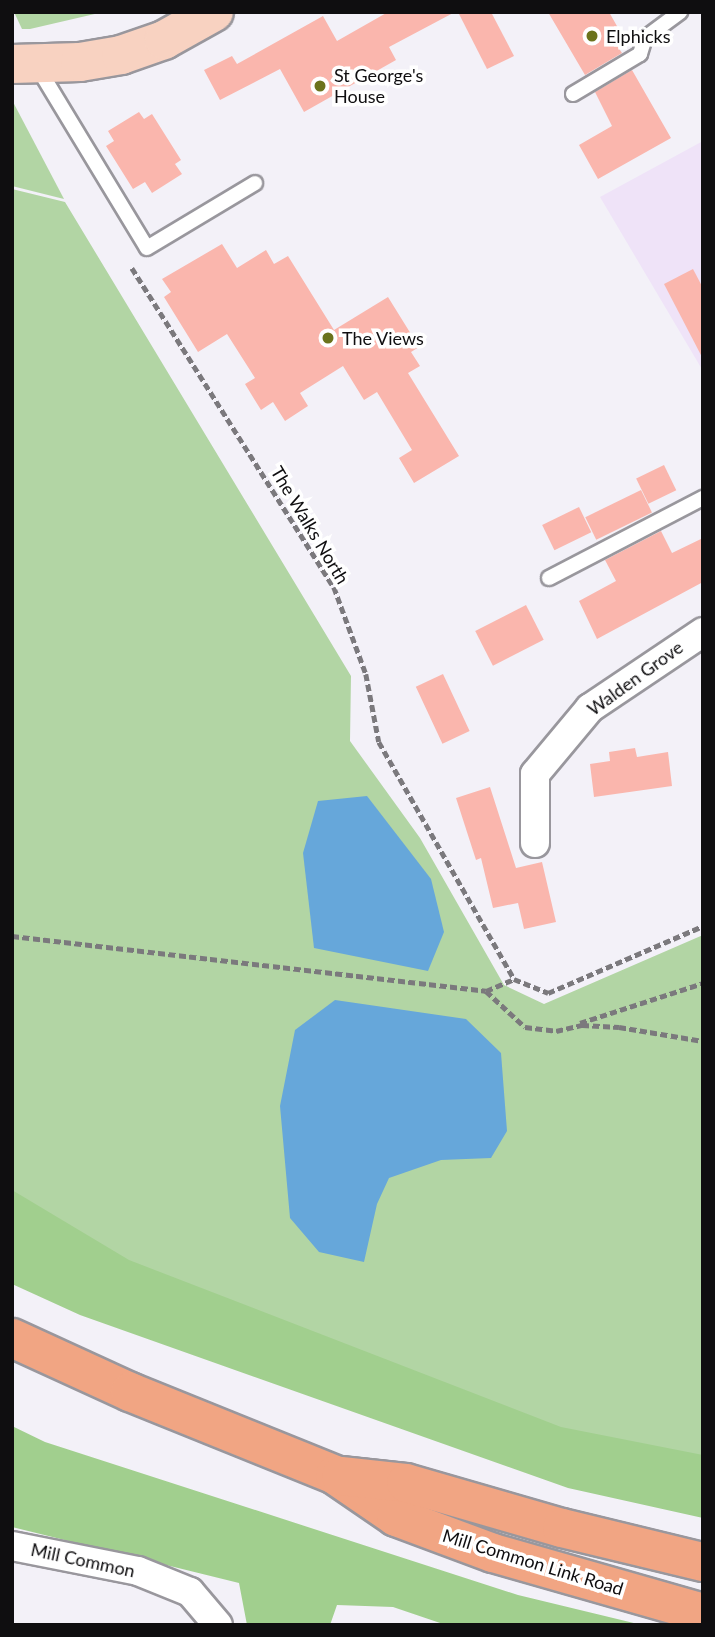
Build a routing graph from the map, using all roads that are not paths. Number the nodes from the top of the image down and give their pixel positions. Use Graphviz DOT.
graph roads {
  1 [pos="214,12"];
  2 [pos="680,12"];
  3 [pos="24,64"];
  4 [pos="573,94"];
  5 [pos="256,183"];
  6 [pos="703,498"];
  7 [pos="549,578"];
  8 [pos="703,632"];
  9 [pos="535,843"];
  10 [pos="12,1338"];
  11 [pos="335,1475"];
  12 [pos="12,1546"];
  13 [pos="703,1562"];
  14 [pos="703,1613"];
  15 [pos="218,1625"];
  1 -- 3 [label="main road"];
  2 -- 4 [label="lane"];
  3 -- 5 [label="lane"];
  6 -- 7 [label="lane"];
  8 -- 9 [label="street, Walden Grove"];
  10 -- 11 [label="main road, Mill Common Link Road"];
  11 -- 13 [label="main road, Mill Common Link Road"];
  11 -- 14 [label="main road, Mill Common Link Road"];
  12 -- 15 [label="street, Mill Common"];
}
